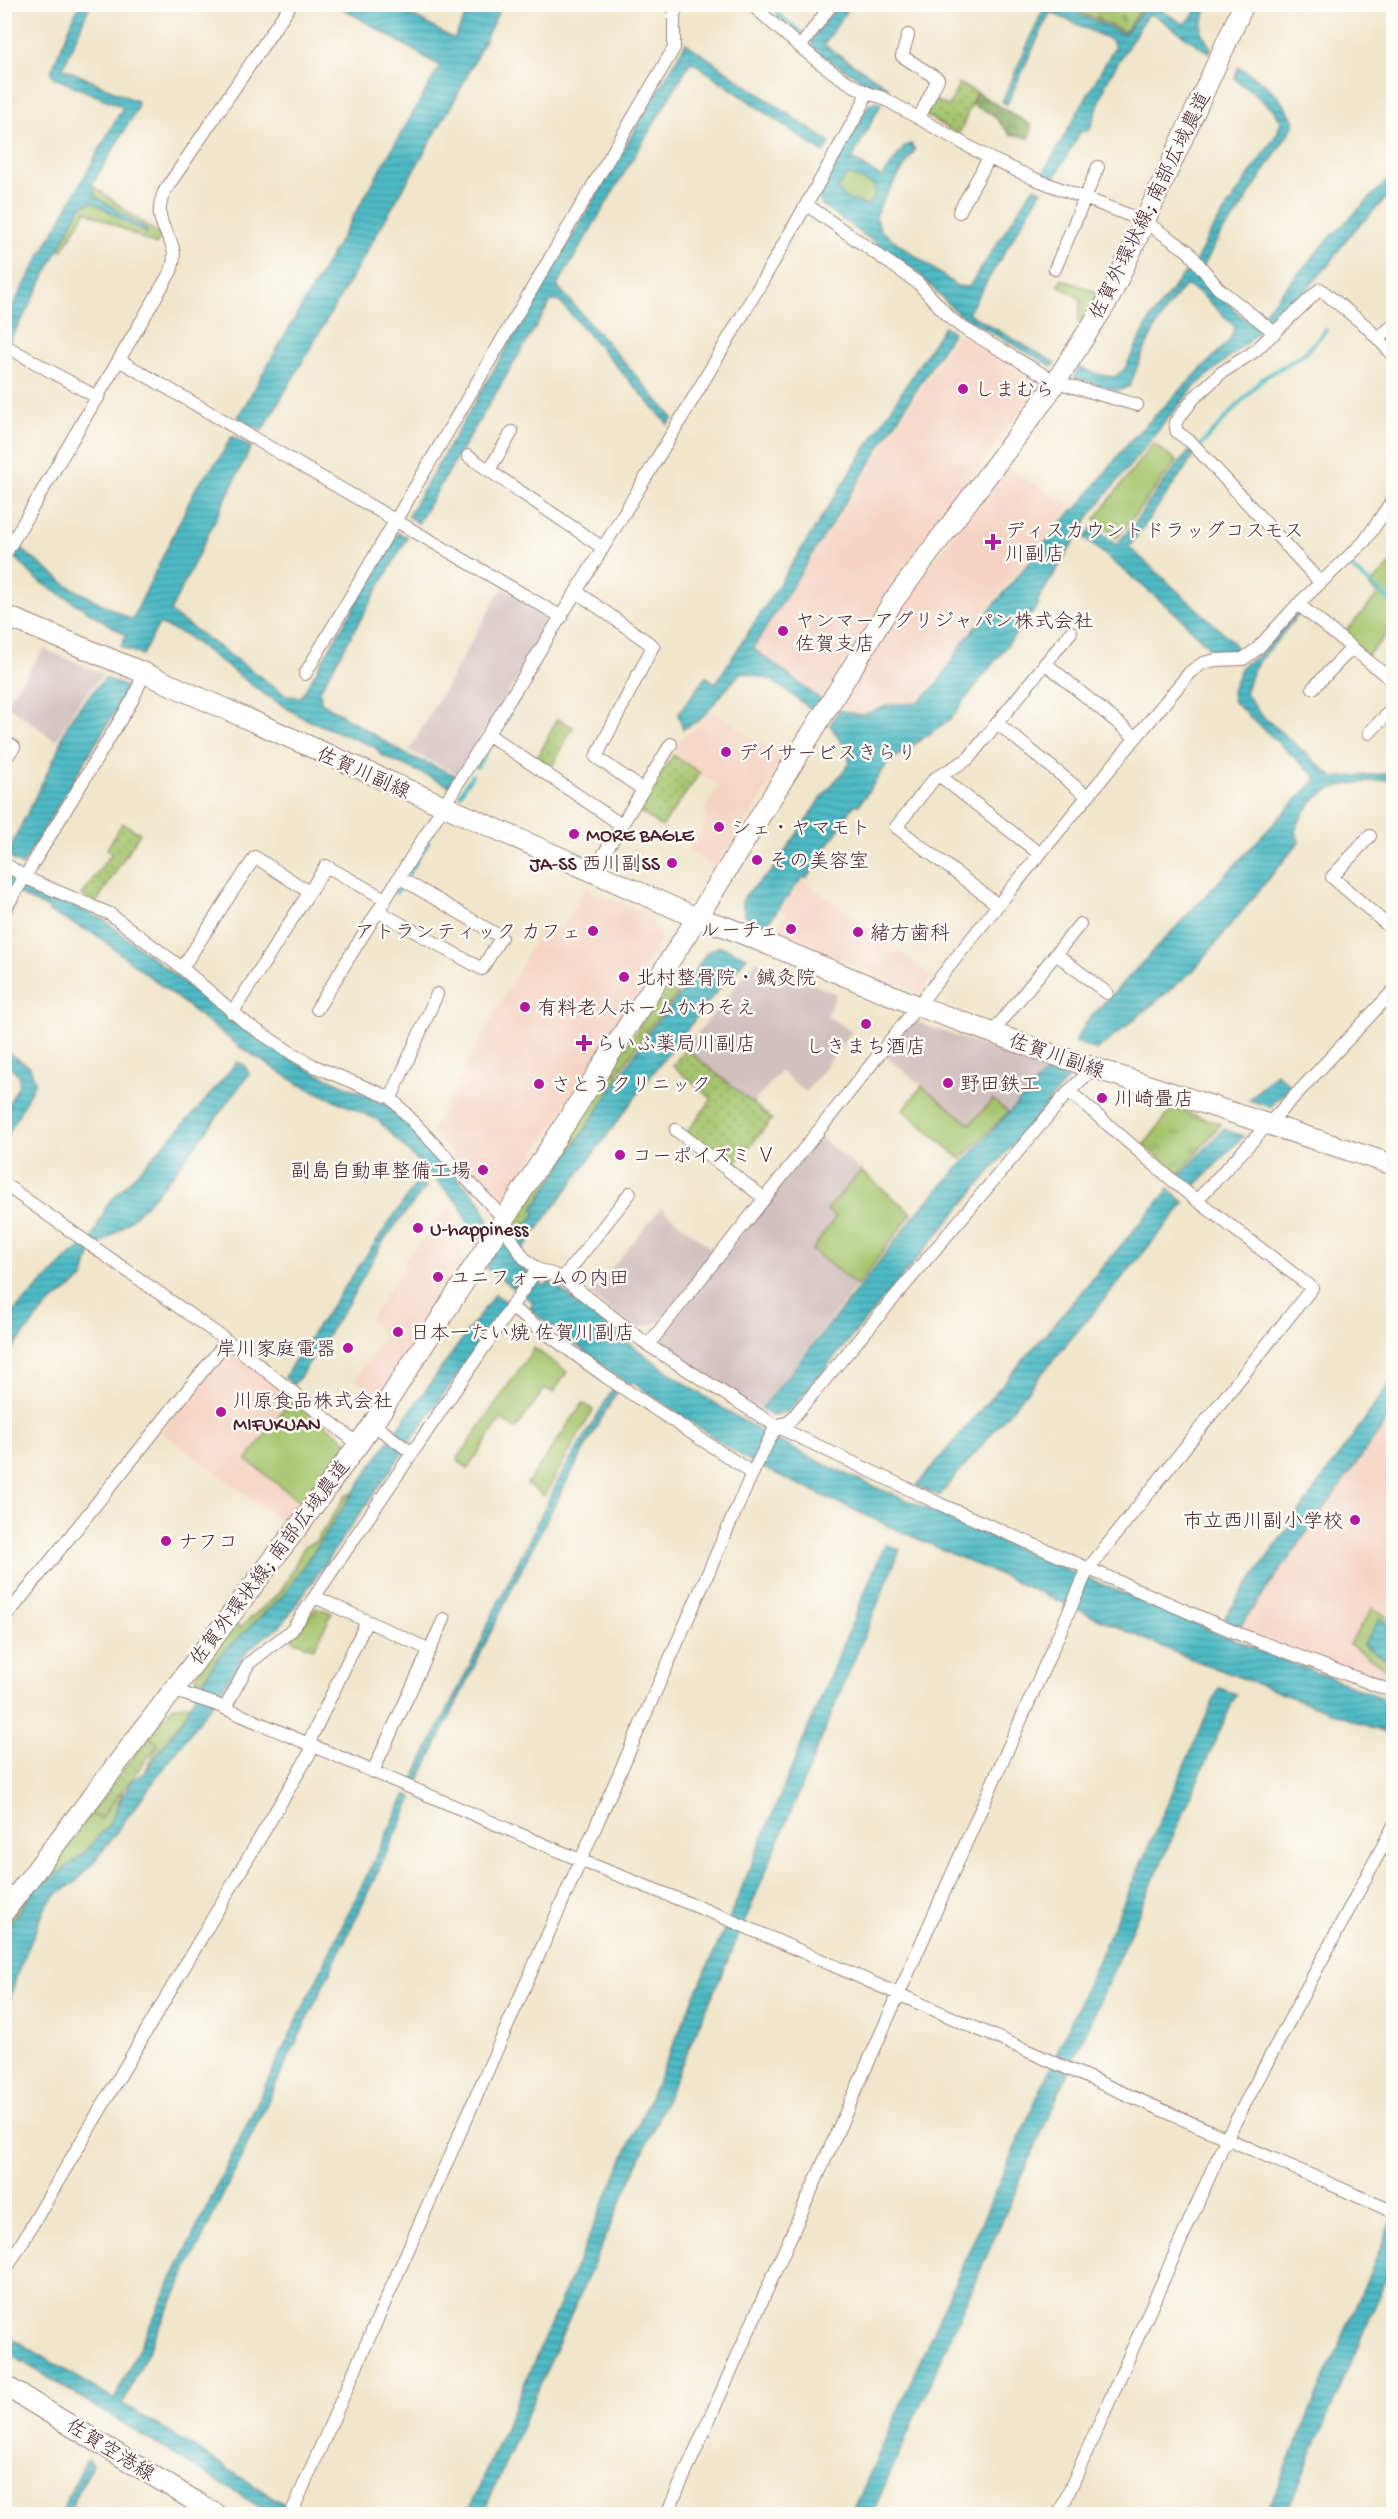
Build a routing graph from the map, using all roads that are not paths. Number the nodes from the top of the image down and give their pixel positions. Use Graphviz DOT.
graph roads {
  1 [pos="291,4"];
  2 [pos="678,4"];
  3 [pos="751,4"];
  4 [pos="832,4"];
  5 [pos="1244,4"];
  6 [pos="908,35"];
  7 [pos="800,47"];
  8 [pos="866,94"];
  9 [pos="919,118"];
  10 [pos="989,158"];
  11 [pos="1098,167"];
  12 [pos="1084,198"];
  13 [pos="807,205"];
  14 [pos="958,212"];
  15 [pos="1144,221"];
  16 [pos="1055,269"];
  17 [pos="1394,325"];
  18 [pos="1275,333"];
  19 [pos="1378,338"];
  20 [pos="7,346"];
  21 [pos="1394,356"];
  22 [pos="119,360"];
  23 [pos="1056,382"];
  24 [pos="98,398"];
  25 [pos="1137,405"];
  26 [pos="512,432"];
  27 [pos="468,456"];
  28 [pos="489,471"];
  29 [pos="1394,498"];
  30 [pos="396,521"];
  31 [pos="603,548"];
  32 [pos="4,556"];
  33 [pos="1320,582"];
  34 [pos="577,592"];
  35 [pos="1298,604"];
  36 [pos="4,615"];
  37 [pos="562,617"];
  38 [pos="1071,632"];
  39 [pos="1352,648"];
  40 [pos="1046,663"];
  41 [pos="144,673"];
  42 [pos="305,674"];
  43 [pos="1394,682"];
  44 [pos="1313,688"];
  45 [pos="1394,706"];
  46 [pos="997,723"];
  47 [pos="1369,733"];
  48 [pos="489,735"];
  49 [pos="1135,737"];
  50 [pos="4,740"];
  51 [pos="671,744"];
  52 [pos="4,760"];
  53 [pos="940,776"];
  54 [pos="642,789"];
  55 [pos="1087,796"];
  56 [pos="443,808"];
  57 [pos="620,824"];
  58 [pos="1371,836"];
  59 [pos="1040,854"];
  60 [pos="4,863"];
  61 [pos="593,872"];
  62 [pos="400,878"];
  63 [pos="25,879"];
  64 [pos="309,891"];
  65 [pos="382,905"];
  66 [pos="998,905"];
  67 [pos="4,911"];
  68 [pos="697,918"];
  69 [pos="1080,924"];
  70 [pos="1394,931"];
  71 [pos="1056,954"];
  72 [pos="182,968"];
  73 [pos="1394,990"];
  74 [pos="1107,993"];
  75 [pos="437,994"];
  76 [pos="918,1006"];
  77 [pos="317,1009"];
  78 [pos="232,1013"];
  79 [pos="992,1033"];
  80 [pos="1094,1068"];
  81 [pos="1069,1091"];
  82 [pos="391,1098"];
  83 [pos="1267,1124"];
  84 [pos="676,1130"];
  85 [pos="1394,1165"];
  86 [pos="4,1184"];
  87 [pos="630,1192"];
  88 [pos="764,1198"];
  89 [pos="1197,1199"];
  90 [pos="508,1229"];
  91 [pos="536,1272"];
  92 [pos="563,1278"];
  93 [pos="512,1308"];
  94 [pos="226,1342"];
  95 [pos="648,1345"];
  96 [pos="373,1424"];
  97 [pos="776,1426"];
  98 [pos="358,1444"];
  99 [pos="411,1452"];
  100 [pos="751,1476"];
  101 [pos="1088,1569"];
  102 [pos="315,1597"];
  103 [pos="4,1619"];
  104 [pos="444,1619"];
  105 [pos="367,1621"];
  106 [pos="430,1650"];
  107 [pos="1394,1692"];
  108 [pos="181,1693"];
  109 [pos="220,1706"];
  110 [pos="311,1745"];
  111 [pos="373,1771"];
  112 [pos="1394,1825"];
  113 [pos="580,1860"];
  114 [pos="4,1912"];
  115 [pos="898,1995"];
  116 [pos="1226,2139"];
  117 [pos="1392,2212"];
  118 [pos="4,2273"];
  119 [pos="4,2385"];
  120 [pos="293,2510"];
  121 [pos="216,2514"];
  122 [pos="667,2514"];
  123 [pos="1059,2514"];
  1 -- 22 [label="street"];
  2 -- 30 [label="street"];
  3 -- 7 [label="street"];
  4 -- 7 [label="street"];
  5 -- 15 [label="main road, 佐賀外環状線; 南部広域農道"];
  6 -- 9 [label="street"];
  7 -- 8 [label="street"];
  8 -- 9 [label="street"];
  8 -- 13 [label="street"];
  9 -- 10 [label="street"];
  10 -- 12 [label="street"];
  10 -- 14 [label="street"];
  11 -- 12 [label="street"];
  12 -- 15 [label="street"];
  12 -- 16 [label="street"];
  13 -- 23 [label="street"];
  13 -- 31 [label="street"];
  15 -- 18 [label="street"];
  15 -- 23 [label="main road, 佐賀外環状線; 南部広域農道"];
  17 -- 19 [label="street"];
  18 -- 19 [label="street"];
  18 -- 33 [label="street"];
  19 -- 21 [label="street"];
  20 -- 24 [label="street"];
  22 -- 24 [label="street"];
  22 -- 30 [label="street"];
  23 -- 25 [label="street"];
  23 -- 68 [label="main road, 佐賀外環状線; 南部広域農道"];
  24 -- 32 [label="street"];
  26 -- 28 [label="street"];
  27 -- 28 [label="street"];
  28 -- 31 [label="street"];
  29 -- 33 [label="street"];
  30 -- 37 [label="street"];
  30 -- 42 [label="street"];
  31 -- 34 [label="street"];
  33 -- 35 [label="street"];
  34 -- 37 [label="street"];
  34 -- 54 [label="street"];
  35 -- 39 [label="street"];
  35 -- 49 [label="street"];
  36 -- 41 [label="main road, 佐賀川副線"];
  37 -- 48 [label="street"];
  38 -- 40 [label="street"];
  39 -- 43 [label="street"];
  39 -- 44 [label="street"];
  40 -- 46 [label="street"];
  40 -- 49 [label="street"];
  41 -- 56 [label="main road, 佐賀川副線"];
  41 -- 63 [label="street"];
  45 -- 47 [label="street"];
  46 -- 53 [label="street"];
  46 -- 55 [label="street"];
  48 -- 56 [label="street"];
  48 -- 57 [label="street"];
  49 -- 55 [label="street"];
  50 -- 52 [label="street"];
  51 -- 54 [label="street"];
  53 -- 59 [label="street"];
  53 -- 66 [label="street"];
  54 -- 57 [label="street"];
  55 -- 59 [label="street"];
  56 -- 61 [label="main road, 佐賀川副線"];
  56 -- 62 [label="street"];
  57 -- 61 [label="street"];
  58 -- 70 [label="street"];
  59 -- 66 [label="street"];
  60 -- 63 [label="street"];
  61 -- 68 [label="main road, 佐賀川副線"];
  62 -- 65 [label="street"];
  62 -- 65 [label="street"];
  63 -- 67 [label="street"];
  63 -- 72 [label="street"];
  64 -- 65 [label="street"];
  64 -- 72 [label="street"];
  64 -- 78 [label="street"];
  65 -- 77 [label="street"];
  66 -- 76 [label="street"];
  68 -- 76 [label="main road, 佐賀川副線"];
  68 -- 90 [label="main road, 佐賀外環状線; 南部広域農道"];
  69 -- 71 [label="street"];
  71 -- 74 [label="street"];
  71 -- 79 [label="street"];
  72 -- 78 [label="street"];
  73 -- 83 [label="street"];
  75 -- 82 [label="street"];
  76 -- 79 [label="main road, 佐賀川副線"];
  76 -- 88 [label="street"];
  78 -- 82 [label="street"];
  79 -- 80 [label="main road, 佐賀川副線"];
  80 -- 81 [label="street"];
  80 -- 83 [label="main road, 佐賀川副線"];
  81 -- 89 [label="street"];
  81 -- 97 [label="street"];
  82 -- 90 [label="street"];
  83 -- 85 [label="main road, 佐賀川副線"];
  83 -- 89 [label="street"];
  84 -- 88 [label="street"];
  86 -- 94 [label="street"];
  87 -- 92 [label="street"];
  88 -- 95 [label="street"];
  89 -- 101 [label="street"];
  90 -- 91 [label="street"];
  90 -- 96 [label="main road, 佐賀外環状線; 南部広域農道"];
  91 -- 92 [label="street"];
  91 -- 93 [label="street"];
  92 -- 95 [label="street"];
  93 -- 99 [label="street"];
  93 -- 100 [label="street"];
  94 -- 98 [label="street"];
  94 -- 103 [label="street"];
  95 -- 97 [label="street"];
  96 -- 98 [label="main road, 佐賀外環状線; 南部広域農道"];
  96 -- 99 [label="street"];
  97 -- 100 [label="street"];
  97 -- 101 [label="street"];
  98 -- 108 [label="main road, 佐賀外環状線; 南部広域農道"];
  99 -- 102 [label="street"];
  100 -- 113 [label="street"];
  101 -- 107 [label="street"];
  101 -- 115 [label="street"];
  102 -- 105 [label="street"];
  102 -- 109 [label="street"];
  104 -- 106 [label="street"];
  105 -- 106 [label="street"];
  105 -- 110 [label="street"];
  106 -- 111 [label="street"];
  108 -- 109 [label="street"];
  108 -- 114 [label="main road, 佐賀外環状線; 南部広域農道"];
  109 -- 110 [label="street"];
  110 -- 111 [label="street"];
  110 -- 118 [label="street"];
  111 -- 113 [label="street"];
  112 -- 116 [label="street"];
  113 -- 115 [label="street"];
  113 -- 120 [label="street"];
  115 -- 116 [label="street"];
  115 -- 122 [label="street"];
  116 -- 117 [label="street"];
  116 -- 123 [label="street"];
  119 -- 121 [label="main road, 佐賀空港線"];
}
